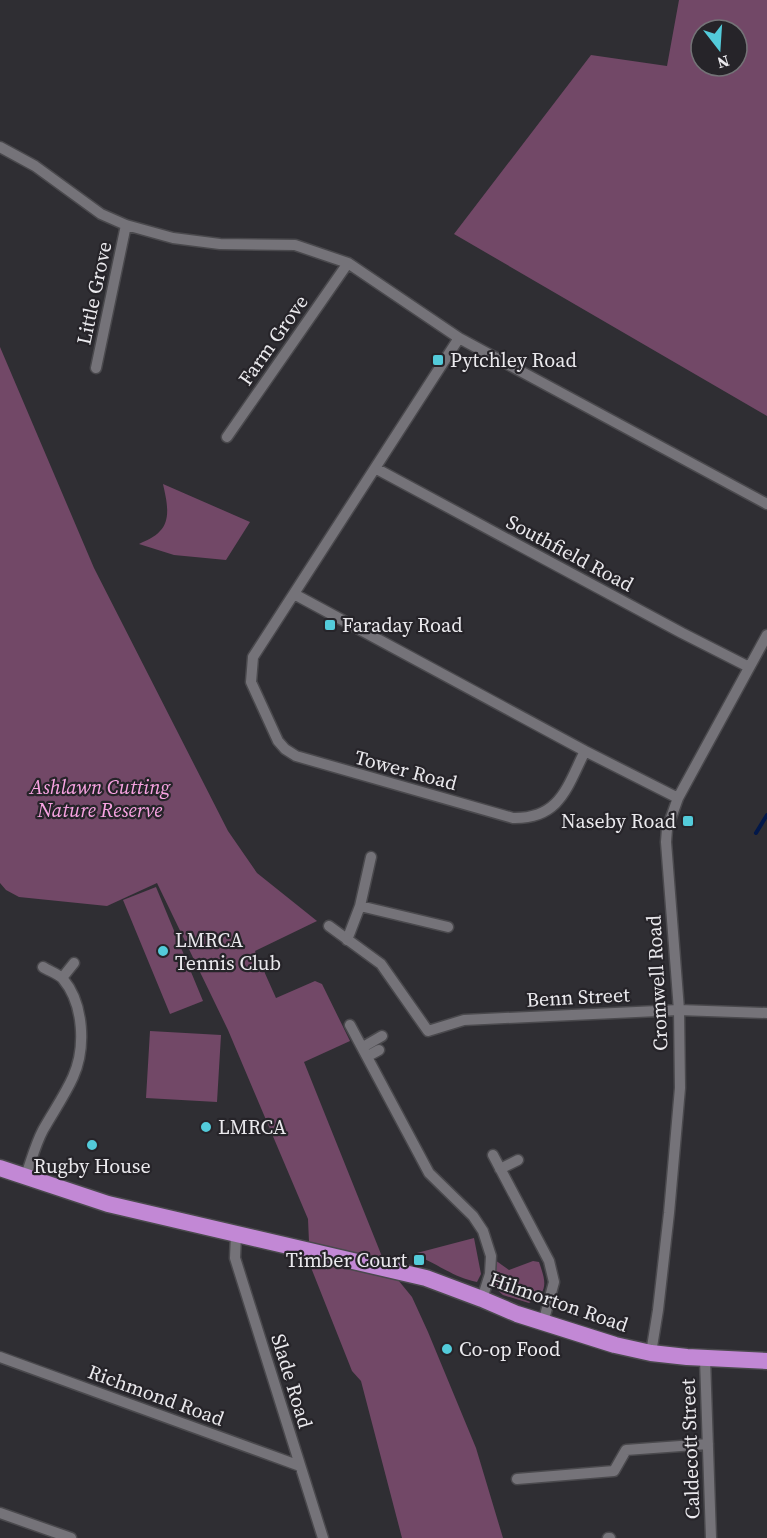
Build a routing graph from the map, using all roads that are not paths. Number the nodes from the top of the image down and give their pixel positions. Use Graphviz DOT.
graph roads {
  1 [pos="0,147"];
  2 [pos="126,225"];
  3 [pos="348,263"];
  4 [pos="459,338"];
  5 [pos="96,368"];
  6 [pos="227,437"];
  7 [pos="375,468"];
  8 [pos="767,504"];
  9 [pos="294,594"];
  10 [pos="767,635"];
  11 [pos="749,667"];
  12 [pos="585,751"];
  13 [pos="678,798"];
  14 [pos="371,857"];
  15 [pos="360,906"];
  16 [pos="329,926"];
  17 [pos="448,927"];
  18 [pos="347,940"];
  19 [pos="74,963"];
  20 [pos="43,967"];
  21 [pos="62,978"];
  22 [pos="679,1010"];
  23 [pos="767,1013"];
  24 [pos="350,1025"];
  25 [pos="382,1036"];
  26 [pos="379,1050"];
  27 [pos="365,1051"];
  28 [pos="493,1155"];
  29 [pos="518,1160"];
  30 [pos="0,1168"];
  31 [pos="500,1169"];
  32 [pos="25,1178"];
  33 [pos="236,1234"];
  34 [pos="482,1299"];
  35 [pos="543,1323"];
  36 [pos="651,1353"];
  37 [pos="0,1357"];
  38 [pos="705,1359"];
  39 [pos="767,1361"];
  40 [pos="708,1444"];
  41 [pos="300,1467"];
  42 [pos="517,1479"];
  43 [pos="0,1513"];
  44 [pos="71,1538"];
  45 [pos="323,1538"];
  46 [pos="711,1538"];
  1 -- 2 [label="street"];
  2 -- 3 [label="street"];
  2 -- 5 [label="street, Little Grove"];
  3 -- 4 [label="street"];
  3 -- 6 [label="street, Farm Grove"];
  4 -- 7 [label="street"];
  4 -- 8 [label="street"];
  7 -- 9 [label="street"];
  7 -- 11 [label="street, Southfield Road"];
  9 -- 12 [label="street"];
  9 -- 12 [label="street, Tower Road"];
  10 -- 11 [label="street, Cromwell Road"];
  11 -- 13 [label="street, Cromwell Road"];
  12 -- 13 [label="street"];
  13 -- 22 [label="street, Cromwell Road"];
  14 -- 15 [label="street"];
  15 -- 17 [label="street"];
  15 -- 18 [label="street"];
  16 -- 18 [label="street"];
  18 -- 22 [label="street, Benn Street"];
  19 -- 21 [label="street"];
  20 -- 21 [label="street"];
  21 -- 32 [label="street"];
  22 -- 23 [label="street, Benn Street"];
  22 -- 36 [label="street, Cromwell Road"];
  24 -- 27 [label="street"];
  25 -- 27 [label="street"];
  26 -- 27 [label="street"];
  27 -- 34 [label="street"];
  28 -- 31 [label="street"];
  29 -- 31 [label="street"];
  30 -- 32 [label="highway, Hilmorton Road"];
  31 -- 35 [label="street"];
  32 -- 33 [label="highway, Hilmorton Road"];
  33 -- 34 [label="highway, Hilmorton Road"];
  33 -- 41 [label="street, Slade Road"];
  34 -- 35 [label="highway, Hilmorton Road"];
  35 -- 36 [label="highway, Hilmorton Road"];
  36 -- 38 [label="highway, Hilmorton Road"];
  37 -- 41 [label="street, Richmond Road"];
  38 -- 39 [label="highway, Hilmorton Road"];
  38 -- 40 [label="street, Caldecott Street"];
  40 -- 42 [label="street"];
  40 -- 46 [label="street, Caldecott Street"];
  41 -- 45 [label="street, Slade Road"];
  43 -- 44 [label="street"];
}
